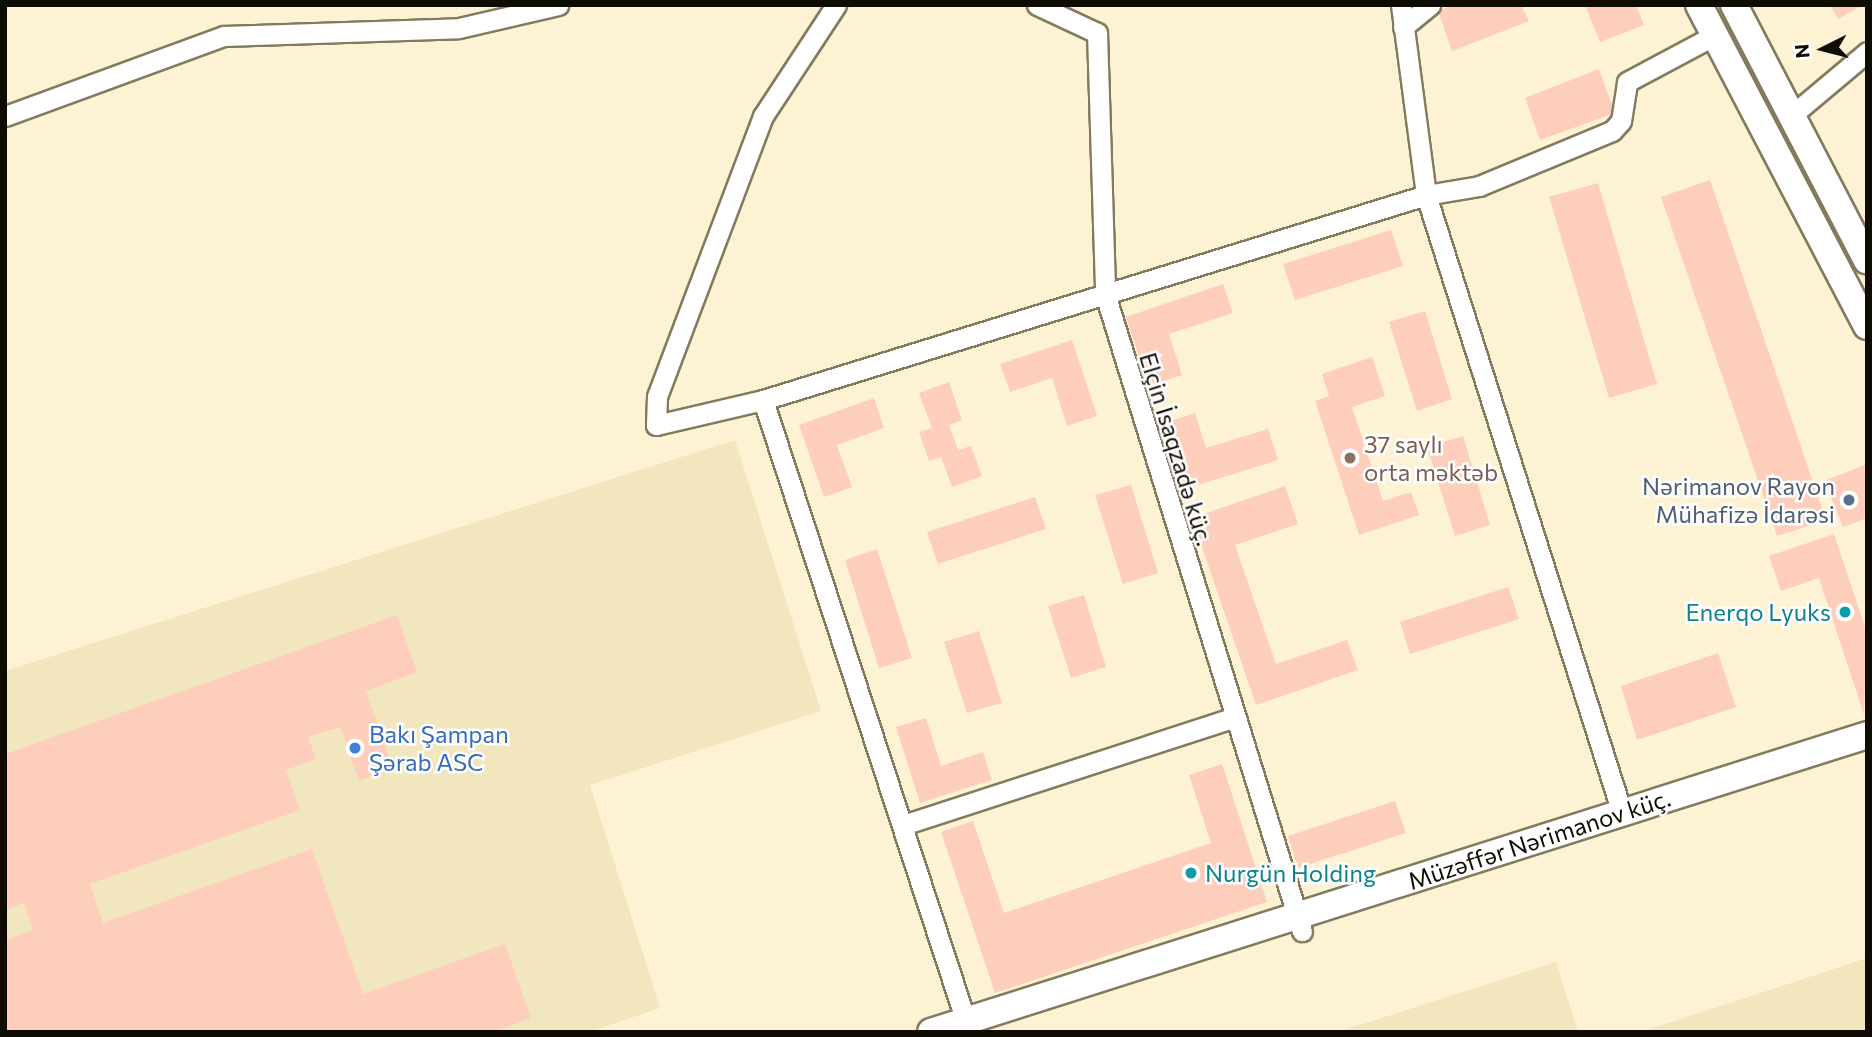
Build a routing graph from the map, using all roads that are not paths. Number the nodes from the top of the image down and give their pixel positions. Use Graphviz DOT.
graph roads {
  1 [pos="558,5"];
  2 [pos="836,5"];
  3 [pos="1037,5"];
  4 [pos="1401,5"];
  5 [pos="1430,5"];
  6 [pos="1699,5"];
  7 [pos="1734,5"];
  8 [pos="1403,27"];
  9 [pos="1715,35"];
  10 [pos="1867,52"];
  11 [pos="1792,115"];
  12 [pos="5,116"];
  13 [pos="1426,195"];
  14 [pos="1867,261"];
  15 [pos="1105,294"];
  16 [pos="1861,296"];
  17 [pos="1867,326"];
  18 [pos="763,400"];
  19 [pos="1235,718"];
  20 [pos="1867,735"];
  21 [pos="1867,752"];
  22 [pos="1622,813"];
  23 [pos="903,825"];
  24 [pos="1299,924"];
  25 [pos="973,1028"];
  26 [pos="931,1032"];
  1 -- 12 [label="street"];
  2 -- 18 [label="street"];
  3 -- 15 [label="street, Elçin İsaqzadə küç."];
  4 -- 8 [label="street"];
  5 -- 8 [label="street"];
  6 -- 9 [label="main road"];
  7 -- 11 [label="main road"];
  8 -- 13 [label="street"];
  9 -- 13 [label="street"];
  9 -- 16 [label="main road"];
  10 -- 11 [label="street"];
  11 -- 14 [label="main road"];
  13 -- 15 [label="street"];
  13 -- 22 [label="street"];
  15 -- 18 [label="street"];
  15 -- 19 [label="street, Elçin İsaqzadə küç."];
  16 -- 17 [label="main road"];
  18 -- 23 [label="street"];
  19 -- 23 [label="street"];
  19 -- 24 [label="street, Elçin İsaqzadə küç."];
  20 -- 22 [label="main road, Müzəffər Nərimanov küç."];
  21 -- 24 [label="main road"];
  22 -- 24 [label="main road, Müzəffər Nərimanov küç."];
  23 -- 25 [label="street"];
  24 -- 25 [label="main road"];
  25 -- 26 [label="main road"];
}
